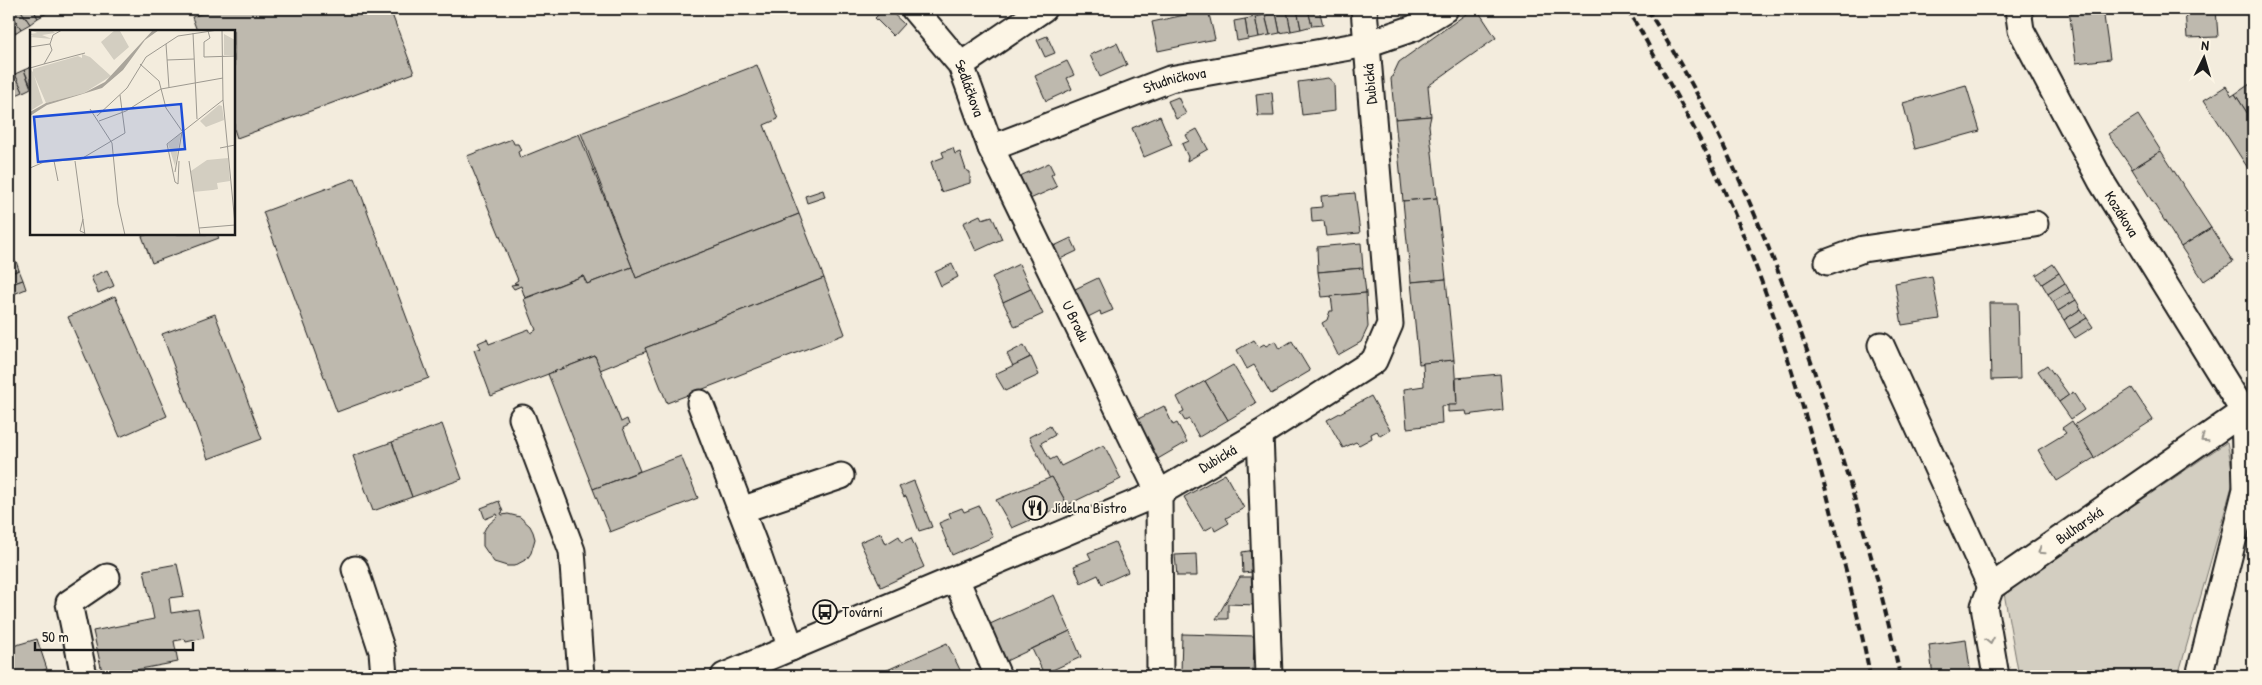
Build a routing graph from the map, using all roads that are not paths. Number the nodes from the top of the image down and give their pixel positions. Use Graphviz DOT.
graph roads {
  1 [pos="914,9"];
  2 [pos="1043,9"];
  3 [pos="1364,9"];
  4 [pos="1444,9"];
  5 [pos="2018,9"];
  6 [pos="1367,44"];
  7 [pos="961,65"];
  8 [pos="991,148"];
  9 [pos="2035,224"];
  10 [pos="1828,262"];
  11 [pos="1880,345"];
  12 [pos="700,403"];
  13 [pos="2249,408"];
  14 [pos="522,418"];
  15 [pos="1260,434"];
  16 [pos="841,476"];
  17 [pos="1159,493"];
  18 [pos="741,510"];
  19 [pos="355,569"];
  20 [pos="107,577"];
  21 [pos="956,579"];
  22 [pos="1991,587"];
  23 [pos="791,648"];
  24 [pos="84,676"];
  25 [pos="384,676"];
  26 [pos="581,676"];
  27 [pos="724,676"];
  28 [pos="998,676"];
  29 [pos="1160,676"];
  30 [pos="1269,676"];
  31 [pos="1996,676"];
  32 [pos="2199,676"];
  1 -- 7 [label="street"];
  2 -- 7 [label="street, Sedláčkova"];
  3 -- 6 [label="street, Dubická"];
  4 -- 6 [label="street, Studničkova"];
  5 -- 13 [label="street, Kozákova"];
  6 -- 8 [label="street, Studničkova"];
  6 -- 15 [label="street, Dubická"];
  7 -- 8 [label="street, Sedláčkova"];
  8 -- 17 [label="street, U Brodu"];
  9 -- 10 [label="street"];
  11 -- 22 [label="street"];
  12 -- 18 [label="street"];
  13 -- 22 [label="street, Bulharská, one-way"];
  13 -- 32 [label="street"];
  14 -- 26 [label="street"];
  15 -- 17 [label="street, Dubická"];
  15 -- 30 [label="street"];
  16 -- 18 [label="street"];
  17 -- 21 [label="street, Dubická"];
  17 -- 29 [label="street"];
  18 -- 23 [label="street"];
  19 -- 25 [label="street"];
  20 -- 24 [label="street"];
  21 -- 23 [label="street, Dubická"];
  21 -- 28 [label="street"];
  22 -- 31 [label="street, one-way"];
  23 -- 27 [label="street, Dubická"];
}
